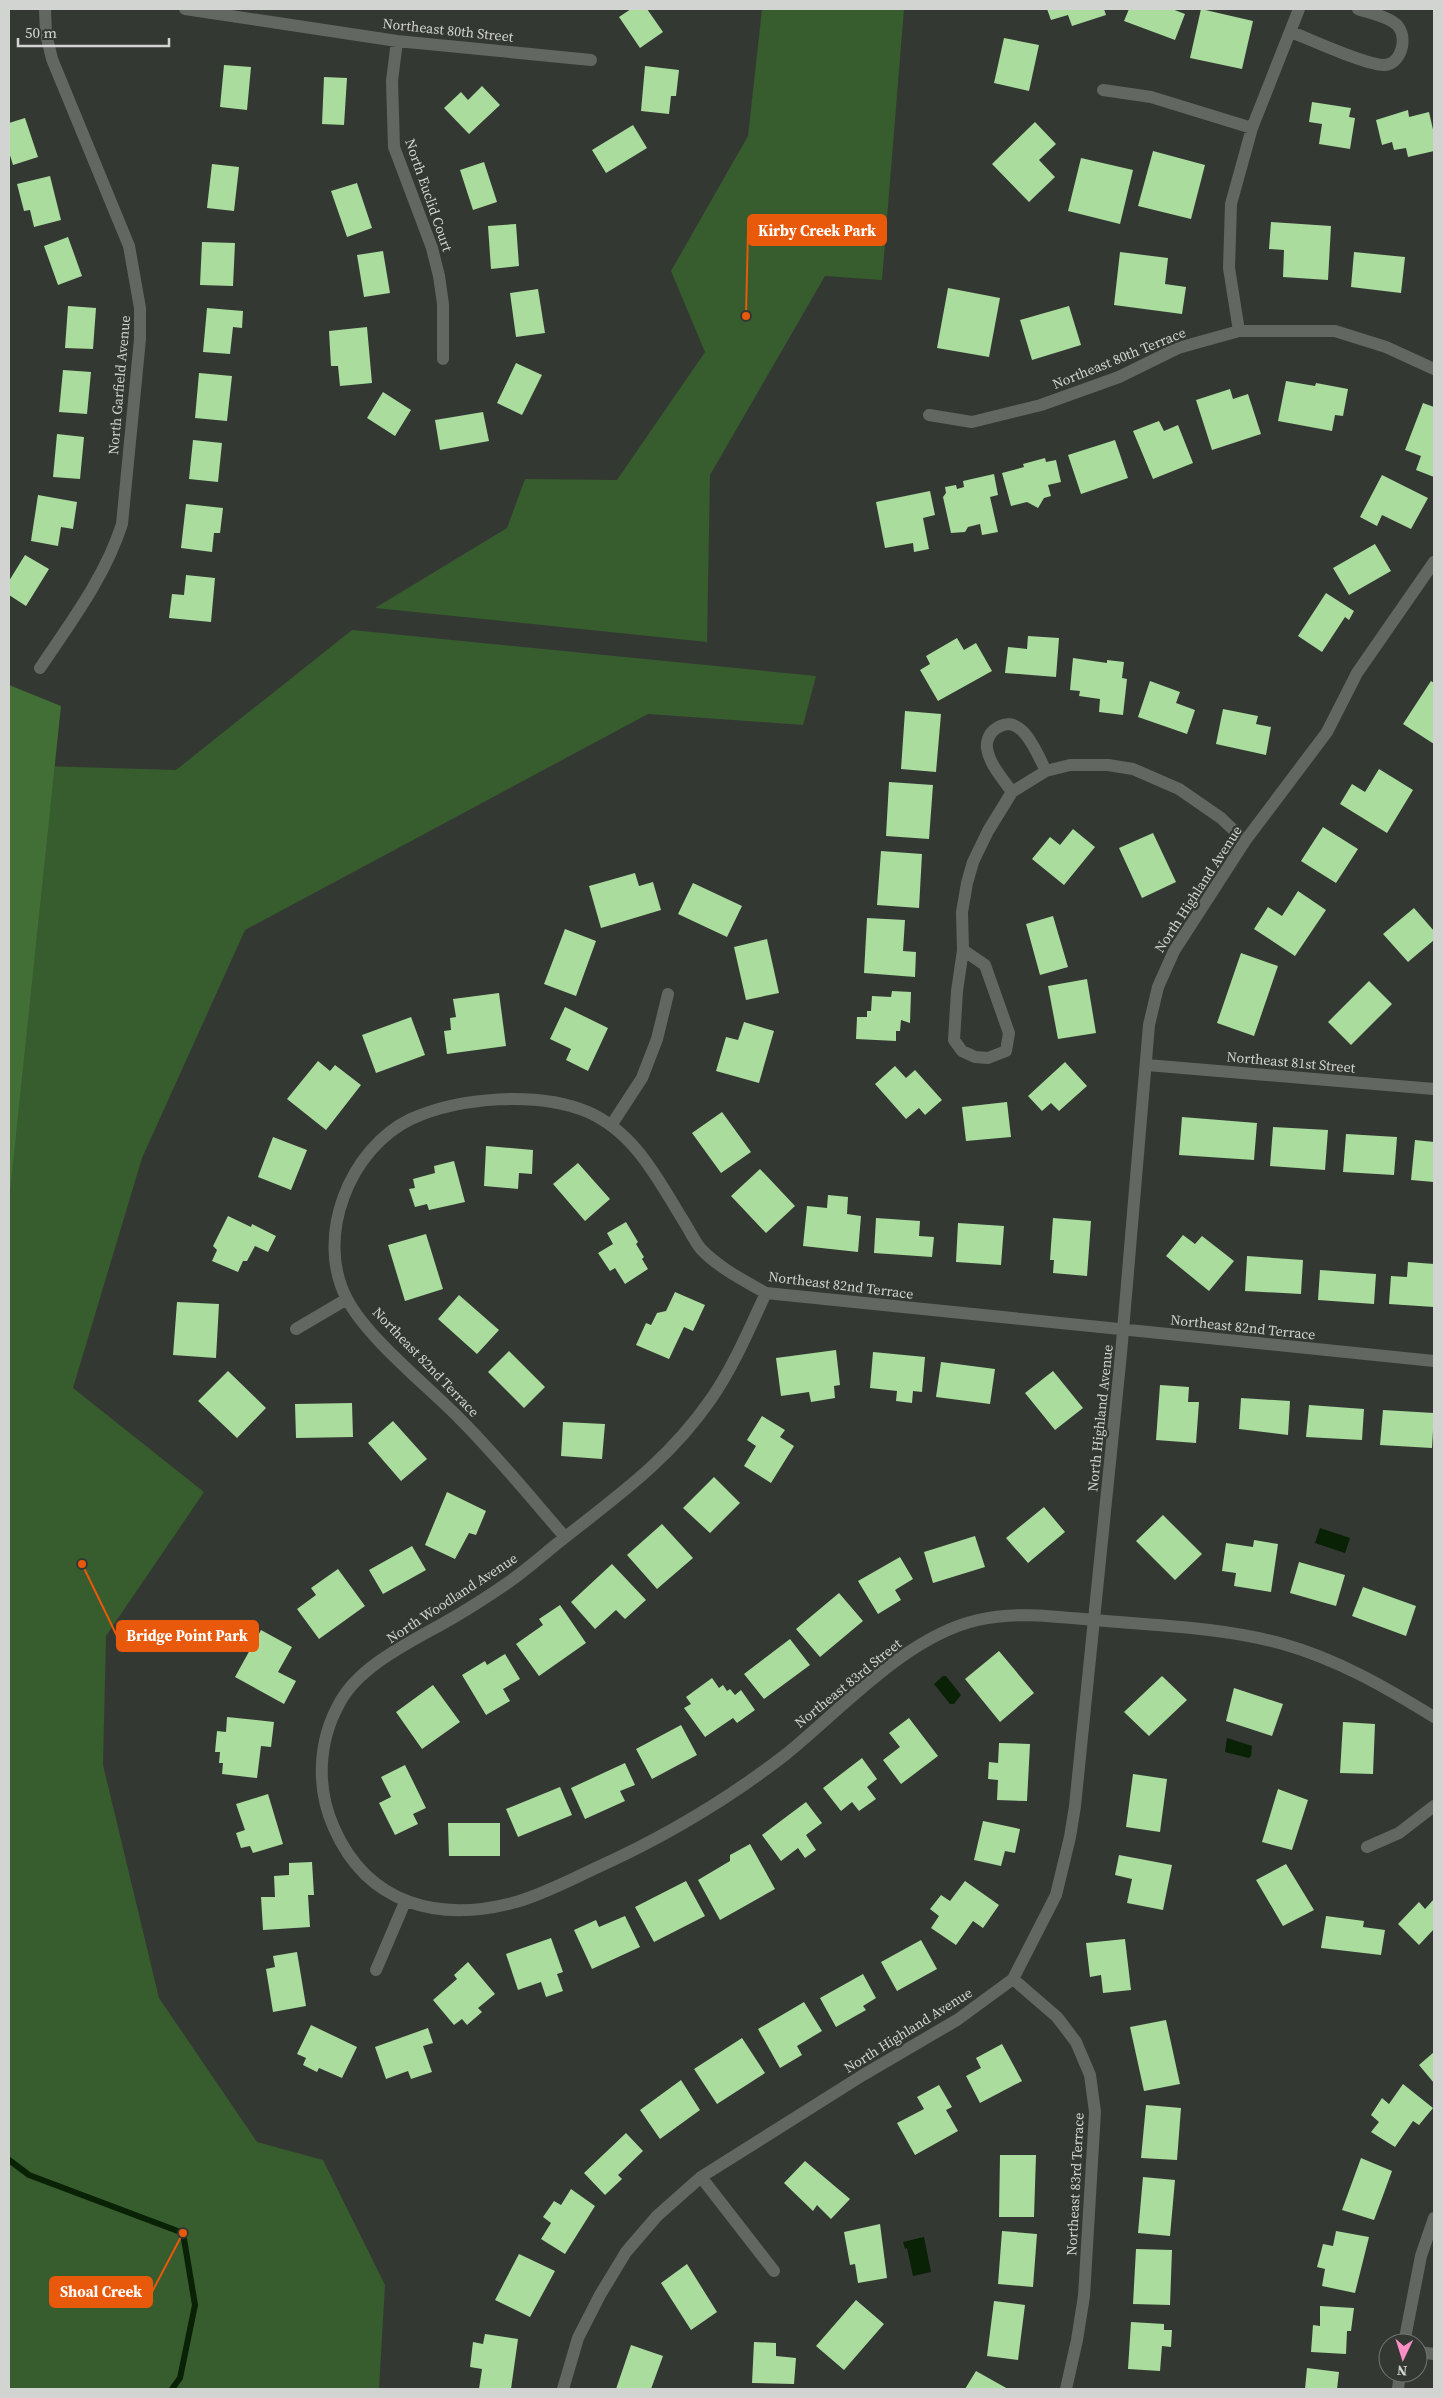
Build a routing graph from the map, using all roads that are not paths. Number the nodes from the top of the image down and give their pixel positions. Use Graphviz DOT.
graph roads {
  1 [pos="45,9"];
  2 [pos="185,9"];
  3 [pos="1299,9"];
  4 [pos="1358,9"];
  5 [pos="1291,32"];
  6 [pos="397,41"];
  7 [pos="591,60"];
  8 [pos="1103,90"];
  9 [pos="1252,128"];
  10 [pos="1239,331"];
  11 [pos="443,359"];
  12 [pos="1434,369"];
  13 [pos="929,415"];
  14 [pos="1434,562"];
  15 [pos="40,668"];
  16 [pos="1046,771"];
  17 [pos="1012,792"];
  18 [pos="1245,840"];
  19 [pos="963,950"];
  20 [pos="668,994"];
  21 [pos="1147,1065"];
  22 [pos="1434,1076"];
  23 [pos="1433,1089"];
  24 [pos="612,1124"];
  25 [pos="766,1293"];
  26 [pos="347,1300"];
  27 [pos="296,1329"];
  28 [pos="1124,1331"];
  29 [pos="1434,1361"];
  30 [pos="565,1537"];
  31 [pos="1096,1620"];
  32 [pos="1434,1717"];
  33 [pos="1434,1806"];
  34 [pos="1367,1847"];
  35 [pos="405,1902"];
  36 [pos="376,1970"];
  37 [pos="1013,1979"];
  38 [pos="701,2177"];
  39 [pos="1434,2218"];
  40 [pos="774,2271"];
  41 [pos="1406,2333"];
  42 [pos="562,2389"];
  43 [pos="1066,2389"];
  1 -- 15 [label="street, North Garfield Avenue"];
  2 -- 6 [label="street, Northeast 80th Street"];
  3 -- 5 [label="street"];
  4 -- 5 [label="street"];
  5 -- 9 [label="street"];
  6 -- 7 [label="street, Northeast 80th Street"];
  6 -- 11 [label="street, North Euclid Court"];
  8 -- 9 [label="street"];
  9 -- 10 [label="street"];
  10 -- 12 [label="street, Northeast 80th Terrace"];
  10 -- 13 [label="street, Northeast 80th Terrace"];
  14 -- 18 [label="street, North Highland Avenue"];
  16 -- 17 [label="street"];
  16 -- 17 [label="street"];
  16 -- 18 [label="street"];
  17 -- 19 [label="street"];
  18 -- 21 [label="street, North Highland Avenue"];
  19 -- 19 [label="street"];
  20 -- 24 [label="street"];
  21 -- 23 [label="street, Northeast 81st Street"];
  21 -- 28 [label="street, North Highland Avenue"];
  22 -- 23 [label="street, Northeast 81st Street"];
  24 -- 25 [label="street, Northeast 82nd Terrace"];
  24 -- 26 [label="street, Northeast 82nd Terrace"];
  25 -- 28 [label="street, Northeast 82nd Terrace"];
  25 -- 30 [label="street, North Woodland Avenue"];
  26 -- 27 [label="street"];
  26 -- 30 [label="street, Northeast 82nd Terrace"];
  28 -- 29 [label="street, Northeast 82nd Terrace"];
  28 -- 31 [label="street, North Highland Avenue"];
  30 -- 35 [label="street, North Woodland Avenue"];
  31 -- 32 [label="street, Northeast 83rd Street"];
  31 -- 35 [label="street, Northeast 83rd Street"];
  31 -- 37 [label="street, North Highland Avenue"];
  33 -- 34 [label="street"];
  35 -- 36 [label="street"];
  37 -- 38 [label="street, North Highland Avenue"];
  37 -- 43 [label="street, Northeast 83rd Terrace"];
  38 -- 40 [label="street"];
  38 -- 42 [label="street, North Highland Avenue"];
  39 -- 41 [label="street"];
}
